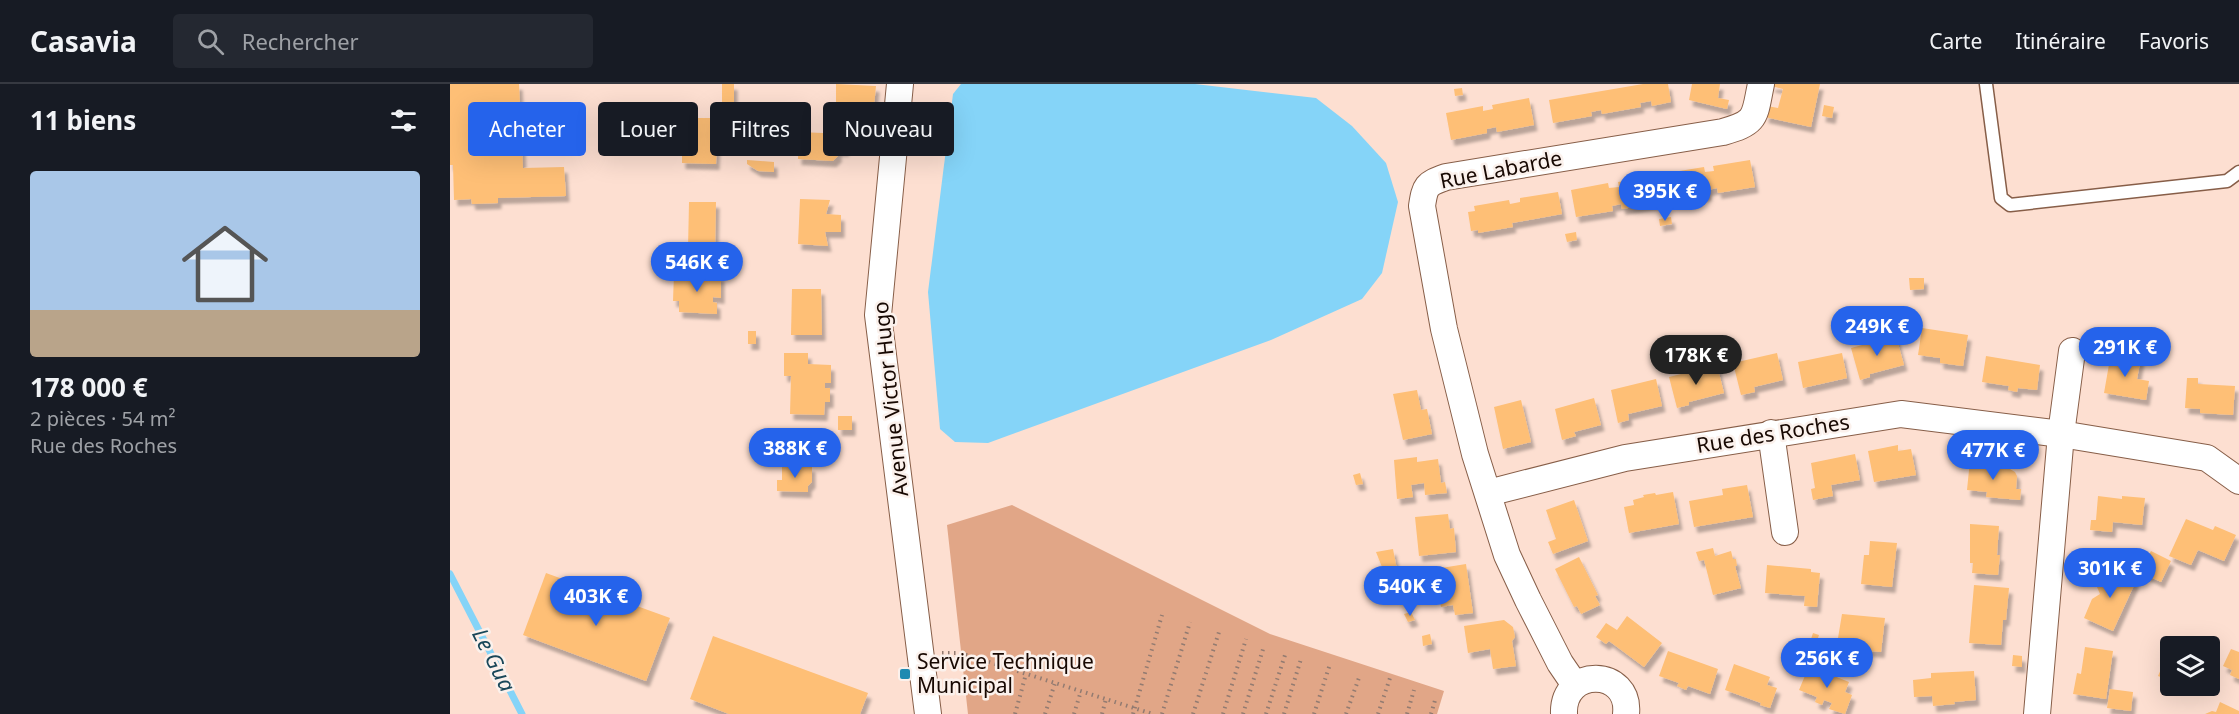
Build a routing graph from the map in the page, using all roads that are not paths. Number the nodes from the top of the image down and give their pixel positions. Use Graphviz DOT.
graph roads {
  1 [pos="900,84"];
  2 [pos="1749,84"];
  3 [pos="1761,84"];
  4 [pos="1986,84"];
  5 [pos="1746,126"];
  6 [pos="2239,172"];
  7 [pos="2072,351"];
  8 [pos="1770,433"];
  9 [pos="2061,434"];
  10 [pos="2239,481"];
  11 [pos="1488,493"];
  12 [pos="1785,532"];
  13 [pos="1575,685"];
  14 [pos="928,714"];
  15 [pos="1564,714"];
  16 [pos="1626,714"];
  17 [pos="2037,714"];
  1 -- 14 [label="street, Avenue Victor Hugo"];
  2 -- 5 [label="street"];
  3 -- 5 [label="street"];
  4 -- 6 [label="lane"];
  5 -- 11 [label="street, Rue Labarde"];
  7 -- 9 [label="street"];
  8 -- 9 [label="street, Rue des Roches"];
  8 -- 11 [label="street, Rue des Roches"];
  8 -- 12 [label="street"];
  9 -- 10 [label="street, Rue des Roches"];
  9 -- 17 [label="street"];
  11 -- 13 [label="street"];
  13 -- 15 [label="street"];
  13 -- 16 [label="street"];
}
